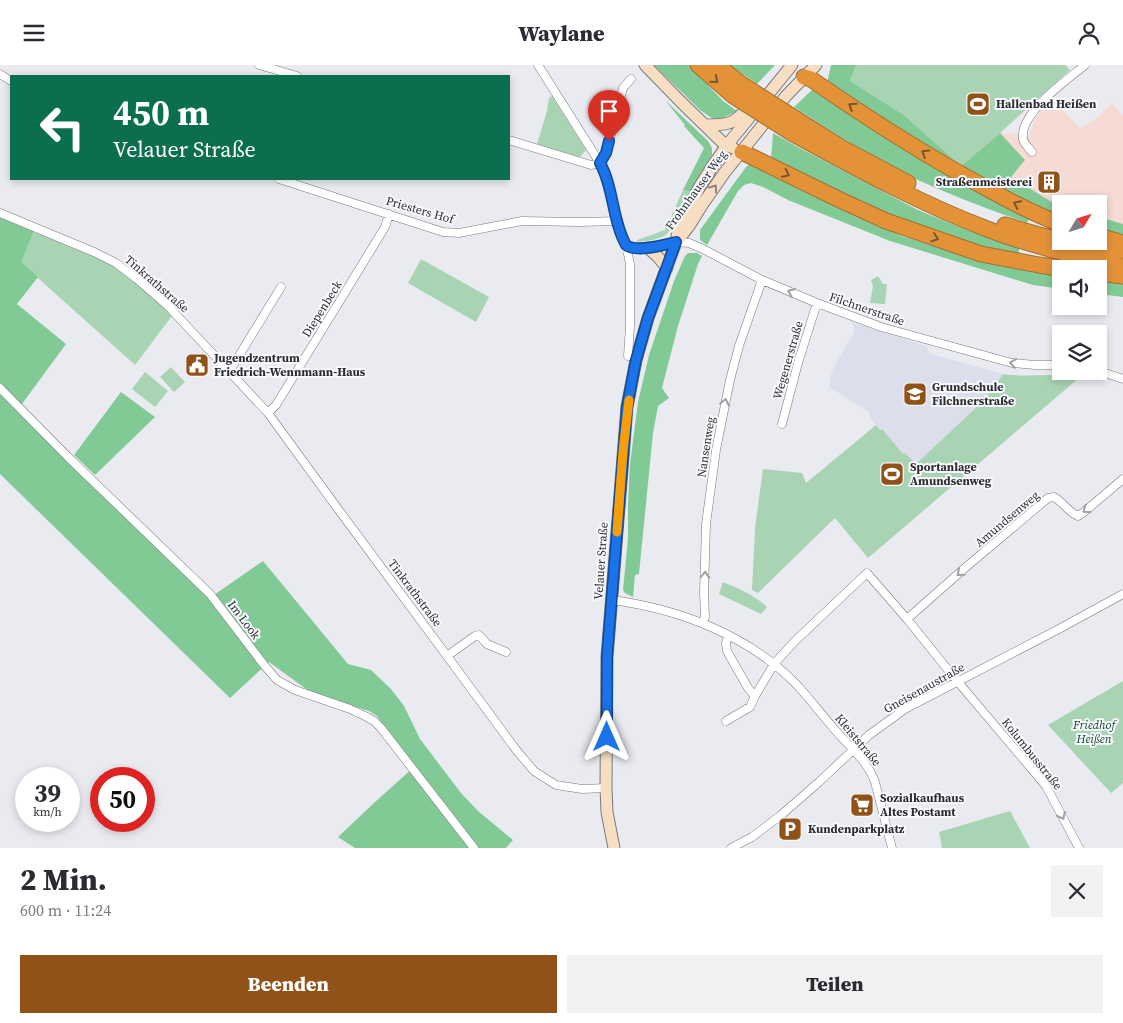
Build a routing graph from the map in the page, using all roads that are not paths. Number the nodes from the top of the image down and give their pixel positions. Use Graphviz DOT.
graph roads {
  1 [pos="259,65"];
  2 [pos="538,65"];
  3 [pos="645,65"];
  4 [pos="698,65"];
  5 [pos="717,65"];
  6 [pos="816,65"];
  7 [pos="1084,65"];
  8 [pos="786,68"];
  9 [pos="294,75"];
  10 [pos="804,77"];
  11 [pos="631,79"];
  12 [pos="737,90"];
  13 [pos="705,125"];
  14 [pos="793,125"];
  15 [pos="510,140"];
  16 [pos="728,145"];
  17 [pos="742,152"];
  18 [pos="1032,152"];
  19 [pos="600,163"];
  20 [pos="281,180"];
  21 [pos="0,213"];
  22 [pos="390,214"];
  23 [pos="1052,220"];
  24 [pos="618,221"];
  25 [pos="1052,238"];
  26 [pos="1108,239"];
  27 [pos="676,242"];
  28 [pos="1123,243"];
  29 [pos="629,248"];
  30 [pos="648,248"];
  31 [pos="1108,250"];
  32 [pos="1123,251"];
  33 [pos="1052,267"];
  34 [pos="1123,267"];
  35 [pos="667,268"];
  36 [pos="1107,274"];
  37 [pos="1123,276"];
  38 [pos="762,280"];
  39 [pos="281,287"];
  40 [pos="817,303"];
  41 [pos="628,356"];
  42 [pos="1052,365"];
  43 [pos="228,371"];
  44 [pos="1107,374"];
  45 [pos="1123,379"];
  46 [pos="0,388"];
  47 [pos="268,413"];
  48 [pos="782,424"];
  49 [pos="1123,479"];
  50 [pos="1123,594"];
  51 [pos="612,600"];
  52 [pos="907,619"];
  53 [pos="702,623"];
  54 [pos="728,635"];
  55 [pos="506,652"];
  56 [pos="448,656"];
  57 [pos="774,665"];
  58 [pos="958,681"];
  59 [pos="756,696"];
  60 [pos="726,721"];
  61 [pos="853,750"];
  62 [pos="606,788"];
  63 [pos="474,848"];
  64 [pos="614,848"];
  65 [pos="731,848"];
  66 [pos="892,848"];
  67 [pos="1079,848"];
  1 -- 9 [label="street"];
  2 -- 19 [label="street"];
  3 -- 13 [label="main road"];
  4 -- 12 [label="highway, one-way"];
  5 -- 12 [label="highway"];
  6 -- 10 [label="main road, Frohnhauser Weg"];
  7 -- 18 [label="street"];
  8 -- 10 [label="main road"];
  8 -- 13 [label="main road"];
  8 -- 16 [label="main road, Frohnhauser Weg"];
  10 -- 17 [label="main road, Frohnhauser Weg"];
  23 -- 10 [label="highway, one-way"];
  11 -- 19 [label="street"];
  12 -- 14 [label="highway, bridge"];
  13 -- 16 [label="main road"];
  14 -- 25 [label="highway"];
  14 -- 34 [label="highway"];
  15 -- 19 [label="street"];
  16 -- 17 [label="main road"];
  16 -- 27 [label="main road, Frohnhauser Weg"];
  27 -- 17 [label="main road, Frohnhauser Weg, one-way"];
  17 -- 33 [label="highway, one-way"];
  19 -- 24 [label="street"];
  20 -- 22 [label="street, Priesters Hof"];
  21 -- 43 [label="street, Tinkrathstraße"];
  22 -- 24 [label="street, Priesters Hof"];
  22 -- 47 [label="street, Diepenbeck"];
  24 -- 29 [label="street"];
  26 -- 28 [label="highway"];
  27 -- 30 [label="street"];
  27 -- 35 [label="main road, Velauer Straße"];
  27 -- 38 [label="street, Filchnerstraße"];
  29 -- 30 [label="street"];
  29 -- 41 [label="street"];
  30 -- 35 [label="main road"];
  31 -- 32 [label="highway"];
  35 -- 51 [label="main road, Velauer Straße"];
  36 -- 37 [label="highway"];
  40 -- 38 [label="street, Filchnerstraße, one-way"];
  53 -- 38 [label="street, Nansenweg, one-way"];
  39 -- 43 [label="street"];
  42 -- 40 [label="street, Filchnerstraße, one-way"];
  40 -- 48 [label="street, Wegenerstraße"];
  43 -- 47 [label="street, Tinkrathstraße"];
  44 -- 45 [label="street"];
  46 -- 63 [label="street, Im Look"];
  47 -- 56 [label="street, Tinkrathstraße"];
  49 -- 52 [label="street, Amundsenweg, one-way"];
  50 -- 58 [label="street, Gneisenaustraße"];
  51 -- 53 [label="street, Kleiststraße"];
  51 -- 62 [label="main road, Velauer Straße"];
  52 -- 57 [label="street"];
  52 -- 58 [label="street"];
  53 -- 54 [label="street, Kleiststraße"];
  54 -- 57 [label="street, Kleiststraße"];
  54 -- 59 [label="street"];
  55 -- 56 [label="street"];
  56 -- 62 [label="street, Tinkrathstraße"];
  57 -- 59 [label="street"];
  57 -- 61 [label="street, Kleiststraße"];
  58 -- 61 [label="street, Gneisenaustraße"];
  58 -- 67 [label="street, Kolumbusstraße, one-way"];
  59 -- 60 [label="street"];
  61 -- 65 [label="street, Gneisenaustraße"];
  61 -- 66 [label="street, Kleiststraße"];
  62 -- 64 [label="main road, Velauer Straße"];
}
